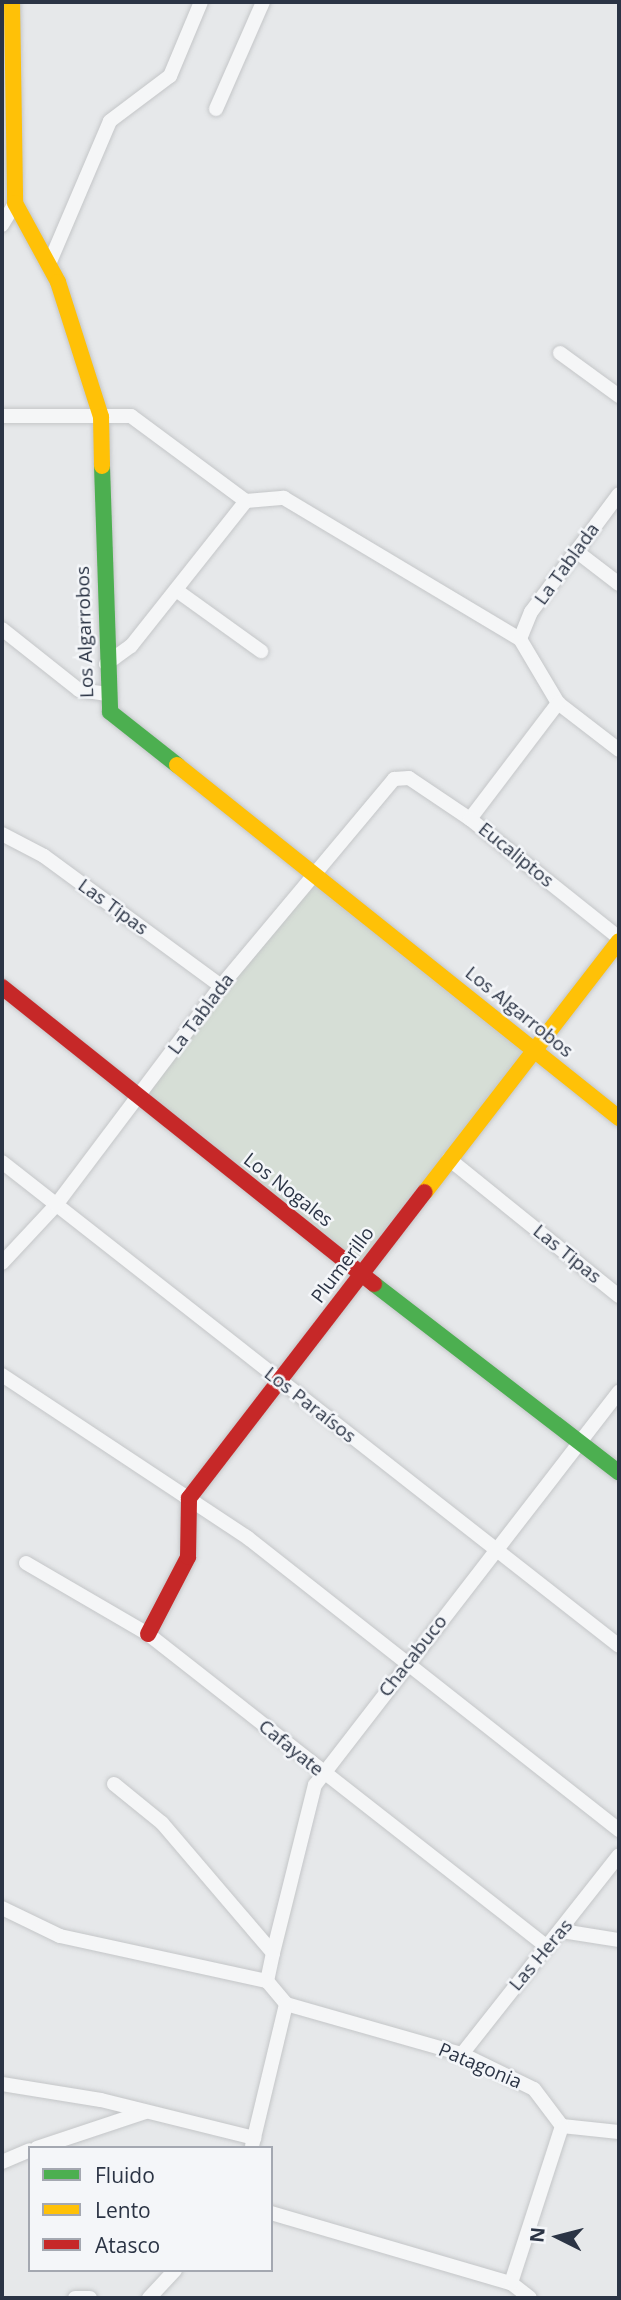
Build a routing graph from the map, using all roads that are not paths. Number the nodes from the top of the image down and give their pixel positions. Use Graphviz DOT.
graph roads {
  1 [pos="12,2"];
  2 [pos="201,2"];
  3 [pos="263,2"];
  4 [pos="216,109"];
  5 [pos="15,203"];
  6 [pos="2,225"];
  7 [pos="49,264"];
  8 [pos="560,353"];
  9 [pos="619,396"];
  10 [pos="2,415"];
  11 [pos="101,416"];
  12 [pos="619,494"];
  13 [pos="246,501"];
  14 [pos="576,551"];
  15 [pos="619,584"];
  16 [pos="176,590"];
  17 [pos="2,629"];
  18 [pos="520,639"];
  19 [pos="261,651"];
  20 [pos="106,664"];
  21 [pos="106,695"];
  22 [pos="558,703"];
  23 [pos="619,750"];
  24 [pos="409,778"];
  25 [pos="470,819"];
  26 [pos="2,834"];
  27 [pos="313,871"];
  28 [pos="619,939"];
  29 [pos="221,986"];
  30 [pos="2,987"];
  31 [pos="531,1049"];
  32 [pos="138,1101"];
  33 [pos="619,1118"];
  34 [pos="449,1160"];
  35 [pos="2,1162"];
  36 [pos="56,1205"];
  37 [pos="2,1263"];
  38 [pos="363,1275"];
  39 [pos="619,1296"];
  40 [pos="2,1375"];
  41 [pos="281,1383"];
  42 [pos="619,1392"];
  43 [pos="582,1443"];
  44 [pos="619,1473"];
  45 [pos="189,1498"];
  46 [pos="496,1548"];
  47 [pos="26,1563"];
  48 [pos="148,1634"];
  49 [pos="619,1646"];
  50 [pos="404,1667"];
  51 [pos="323,1773"];
  52 [pos="114,1784"];
  53 [pos="619,1830"];
  54 [pos="619,1855"];
  55 [pos="2,1908"];
  56 [pos="562,1931"];
  57 [pos="619,1940"];
  58 [pos="546,1946"];
  59 [pos="272,1952"];
  60 [pos="267,1981"];
  61 [pos="286,2004"];
  62 [pos="462,2054"];
  63 [pos="2,2084"];
  64 [pos="147,2111"];
  65 [pos="562,2126"];
  66 [pos="619,2132"];
  67 [pos="253,2143"];
  68 [pos="43,2146"];
  69 [pos="28,2152"];
  70 [pos="2,2162"];
  71 [pos="273,2214"];
  72 [pos="173,2272"];
  73 [pos="511,2283"];
  74 [pos="75,2298"];
  75 [pos="90,2298"];
  76 [pos="149,2298"];
  77 [pos="530,2298"];
  1 -- 5 [label="street, Los Algarrobos"];
  2 -- 7 [label="street"];
  3 -- 4 [label="street"];
  5 -- 6 [label="street"];
  5 -- 7 [label="street, Los Algarrobos"];
  7 -- 11 [label="street, Los Algarrobos"];
  8 -- 9 [label="street"];
  10 -- 11 [label="street"];
  11 -- 13 [label="street"];
  11 -- 20 [label="street, Los Algarrobos"];
  12 -- 14 [label="street, La Tablada"];
  13 -- 16 [label="street"];
  13 -- 18 [label="street"];
  14 -- 15 [label="street"];
  14 -- 18 [label="street, La Tablada"];
  16 -- 19 [label="street"];
  16 -- 20 [label="street"];
  17 -- 21 [label="street"];
  18 -- 22 [label="street"];
  20 -- 21 [label="street, Los Algarrobos"];
  21 -- 27 [label="street, Los Algarrobos"];
  22 -- 23 [label="street"];
  22 -- 25 [label="street"];
  24 -- 25 [label="street, Eucaliptos"];
  24 -- 27 [label="street, La Tablada"];
  25 -- 28 [label="street, Eucaliptos"];
  26 -- 29 [label="street, Las Tipas"];
  27 -- 29 [label="street, La Tablada"];
  27 -- 31 [label="street, Los Algarrobos"];
  28 -- 31 [label="street, Plumerillo"];
  29 -- 32 [label="street, La Tablada"];
  30 -- 32 [label="street, Los Nogales"];
  31 -- 33 [label="street, Los Algarrobos"];
  31 -- 34 [label="street, Plumerillo"];
  32 -- 36 [label="street, La Tablada"];
  32 -- 38 [label="street, Los Nogales"];
  34 -- 38 [label="street, Plumerillo"];
  34 -- 39 [label="street, Las Tipas"];
  35 -- 36 [label="street, Los Paraísos"];
  36 -- 37 [label="street, La Tablada"];
  36 -- 41 [label="street, Los Paraísos"];
  38 -- 41 [label="street, Plumerillo"];
  38 -- 43 [label="street, Los Nogales"];
  40 -- 45 [label="street"];
  41 -- 45 [label="street, Plumerillo"];
  41 -- 46 [label="street, Los Paraísos"];
  42 -- 43 [label="street, Chacabuco"];
  43 -- 44 [label="street, Los Nogales"];
  43 -- 46 [label="street, Chacabuco"];
  45 -- 48 [label="street"];
  45 -- 50 [label="street"];
  46 -- 49 [label="street, Los Paraísos"];
  46 -- 50 [label="street, Chacabuco"];
  47 -- 48 [label="street, Cafayate"];
  48 -- 51 [label="street, Cafayate"];
  50 -- 51 [label="street, Chacabuco"];
  50 -- 53 [label="street"];
  51 -- 58 [label="street, Cafayate"];
  51 -- 59 [label="street, Chacabuco"];
  52 -- 59 [label="street"];
  54 -- 56 [label="street, Las Heras"];
  55 -- 60 [label="street"];
  56 -- 57 [label="street"];
  56 -- 58 [label="street, Las Heras"];
  58 -- 62 [label="street, Las Heras"];
  59 -- 60 [label="street, Chacabuco"];
  60 -- 61 [label="street"];
  61 -- 62 [label="street, Patagonia"];
  61 -- 67 [label="street"];
  62 -- 65 [label="street, Patagonia"];
  63 -- 64 [label="street"];
  64 -- 67 [label="street"];
  64 -- 68 [label="street"];
  65 -- 66 [label="street"];
  65 -- 73 [label="street"];
  69 -- 70 [label="street"];
  71 -- 73 [label="street"];
  72 -- 76 [label="street"];
  73 -- 77 [label="street"];
  74 -- 75 [label="street"];
}
